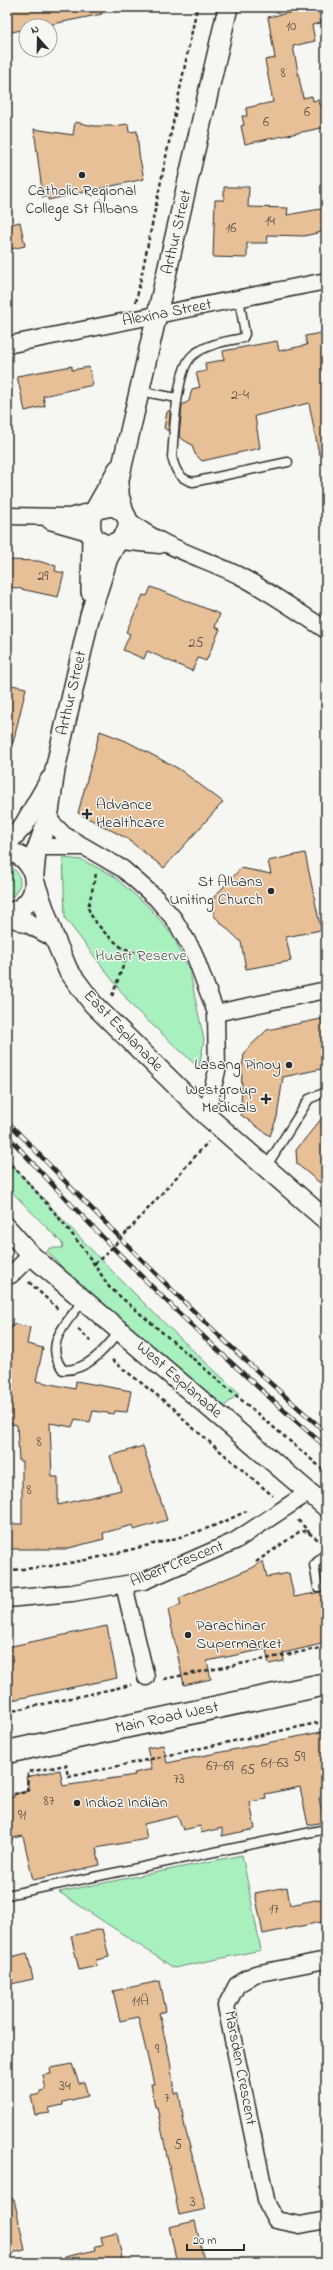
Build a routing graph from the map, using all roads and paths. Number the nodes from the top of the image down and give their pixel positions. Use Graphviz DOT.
graph roads {
  1 [pos="197,7"];
  2 [pos="228,7"];
  3 [pos="326,281"];
  4 [pos="239,298"];
  5 [pos="158,315"];
  6 [pos="132,320"];
  7 [pos="7,345"];
  8 [pos="139,391"];
  9 [pos="177,398"];
  10 [pos="125,458"];
  11 [pos="288,462"];
  12 [pos="97,510"];
  13 [pos="7,516"];
  14 [pos="126,516"];
  15 [pos="37,517"];
  16 [pos="92,534"];
  17 [pos="118,541"];
  18 [pos="175,548"];
  19 [pos="90,615"];
  20 [pos="326,630"];
  21 [pos="55,770"];
  22 [pos="48,819"];
  23 [pos="7,843"];
  24 [pos="38,847"];
  25 [pos="84,847"];
  26 [pos="7,851"];
  27 [pos="99,855"];
  28 [pos="34,879"];
  29 [pos="7,914"];
  30 [pos="54,937"];
  31 [pos="129,950"];
  32 [pos="195,956"];
  33 [pos="326,990"];
  34 [pos="216,1013"];
  35 [pos="105,1015"];
  36 [pos="326,1092"];
  37 [pos="206,1115"];
  38 [pos="221,1128"];
  39 [pos="7,1160"];
  40 [pos="266,1168"];
  41 [pos="326,1220"];
  42 [pos="7,1228"];
  43 [pos="31,1255"];
  44 [pos="94,1264"];
  45 [pos="12,1272"];
  46 [pos="84,1299"];
  47 [pos="70,1320"];
  48 [pos="121,1331"];
  49 [pos="102,1352"];
  50 [pos="326,1472"];
  51 [pos="309,1492"];
  52 [pos="272,1496"];
  53 [pos="266,1499"];
  54 [pos="286,1507"];
  55 [pos="326,1507"];
  56 [pos="247,1510"];
  57 [pos="311,1534"];
  58 [pos="321,1542"];
  59 [pos="326,1553"];
  60 [pos="256,1562"];
  61 [pos="7,1570"];
  62 [pos="124,1586"];
  63 [pos="318,1587"];
  64 [pos="7,1599"];
  65 [pos="326,1647"];
  66 [pos="276,1658"];
  67 [pos="146,1677"];
  68 [pos="326,1684"];
  69 [pos="326,1721"];
  70 [pos="7,1752"];
  71 [pos="7,1796"];
  72 [pos="326,1829"];
  73 [pos="7,1895"];
  74 [pos="326,1960"];
  75 [pos="326,2220"];
  1 -- 6 [label="path"];
  2 -- 5 [label="street, Arthur Street"];
  3 -- 4 [label="street, Alexina Street"];
  4 -- 5 [label="street, Alexina Street"];
  4 -- 9 [label="lane"];
  5 -- 6 [label="street, Alexina Street"];
  5 -- 8 [label="street, Arthur Street"];
  6 -- 7 [label="street, Alexina Street"];
  8 -- 9 [label="lane"];
  8 -- 10 [label="street, Arthur Street"];
  9 -- 11 [label="lane"];
  10 -- 12 [label="street"];
  10 -- 14 [label="street, Arthur Street"];
  12 -- 14 [label="street"];
  12 -- 15 [label="street"];
  12 -- 16 [label="street"];
  13 -- 15 [label="street"];
  14 -- 17 [label="street"];
  14 -- 18 [label="street"];
  15 -- 16 [label="street"];
  16 -- 17 [label="street"];
  16 -- 19 [label="street, Arthur Street"];
  17 -- 18 [label="street"];
  17 -- 19 [label="street, Arthur Street"];
  18 -- 20 [label="street"];
  19 -- 21 [label="street, Arthur Street"];
  21 -- 22 [label="street, Arthur Street"];
  21 -- 23 [label="street, Arthur Street"];
  22 -- 24 [label="street, Arthur Street"];
  22 -- 25 [label="street"];
  24 -- 25 [label="street"];
  24 -- 28 [label="street, Arthur Street"];
  25 -- 27 [label="street"];
  26 -- 28 [label="street"];
  27 -- 31 [label="path"];
  27 -- 32 [label="street"];
  28 -- 29 [label="street"];
  28 -- 30 [label="street, East Esplanade"];
  29 -- 30 [label="street"];
  30 -- 35 [label="street, East Esplanade"];
  31 -- 32 [label="path"];
  31 -- 35 [label="path"];
  32 -- 34 [label="street"];
  33 -- 34 [label="street"];
  34 -- 37 [label="street"];
  35 -- 37 [label="street, East Esplanade"];
  36 -- 40 [label="lane"];
  37 -- 38 [label="street, East Esplanade"];
  38 -- 40 [label="street, East Esplanade"];
  38 -- 44 [label="path, bridge"];
  39 -- 44 [label="path"];
  40 -- 41 [label="street, East Esplanade"];
  42 -- 43 [label="street, West Esplanade"];
  43 -- 45 [label="street"];
  43 -- 46 [label="street, West Esplanade"];
  44 -- 50 [label="path"];
  45 -- 47 [label="path"];
  46 -- 47 [label="lane"];
  46 -- 48 [label="street, West Esplanade"];
  47 -- 49 [label="path"];
  47 -- 49 [label="lane"];
  48 -- 49 [label="lane"];
  48 -- 51 [label="street, West Esplanade"];
  49 -- 52 [label="path"];
  51 -- 54 [label="street, Albert Crescent"];
  51 -- 55 [label="street, West Esplanade"];
  52 -- 53 [label="path"];
  52 -- 54 [label="path"];
  54 -- 57 [label="path"];
  54 -- 62 [label="street, Albert Crescent"];
  56 -- 61 [label="path"];
  57 -- 58 [label="path"];
  57 -- 60 [label="path"];
  59 -- 63 [label="lane"];
  62 -- 64 [label="street, Albert Crescent"];
  62 -- 67 [label="street"];
  65 -- 66 [label="path"];
  68 -- 70 [label="main road, Main Road West"];
  69 -- 71 [label="path"];
  72 -- 73 [label="lane"];
  74 -- 75 [label="street, Marsden Crescent"];
}
